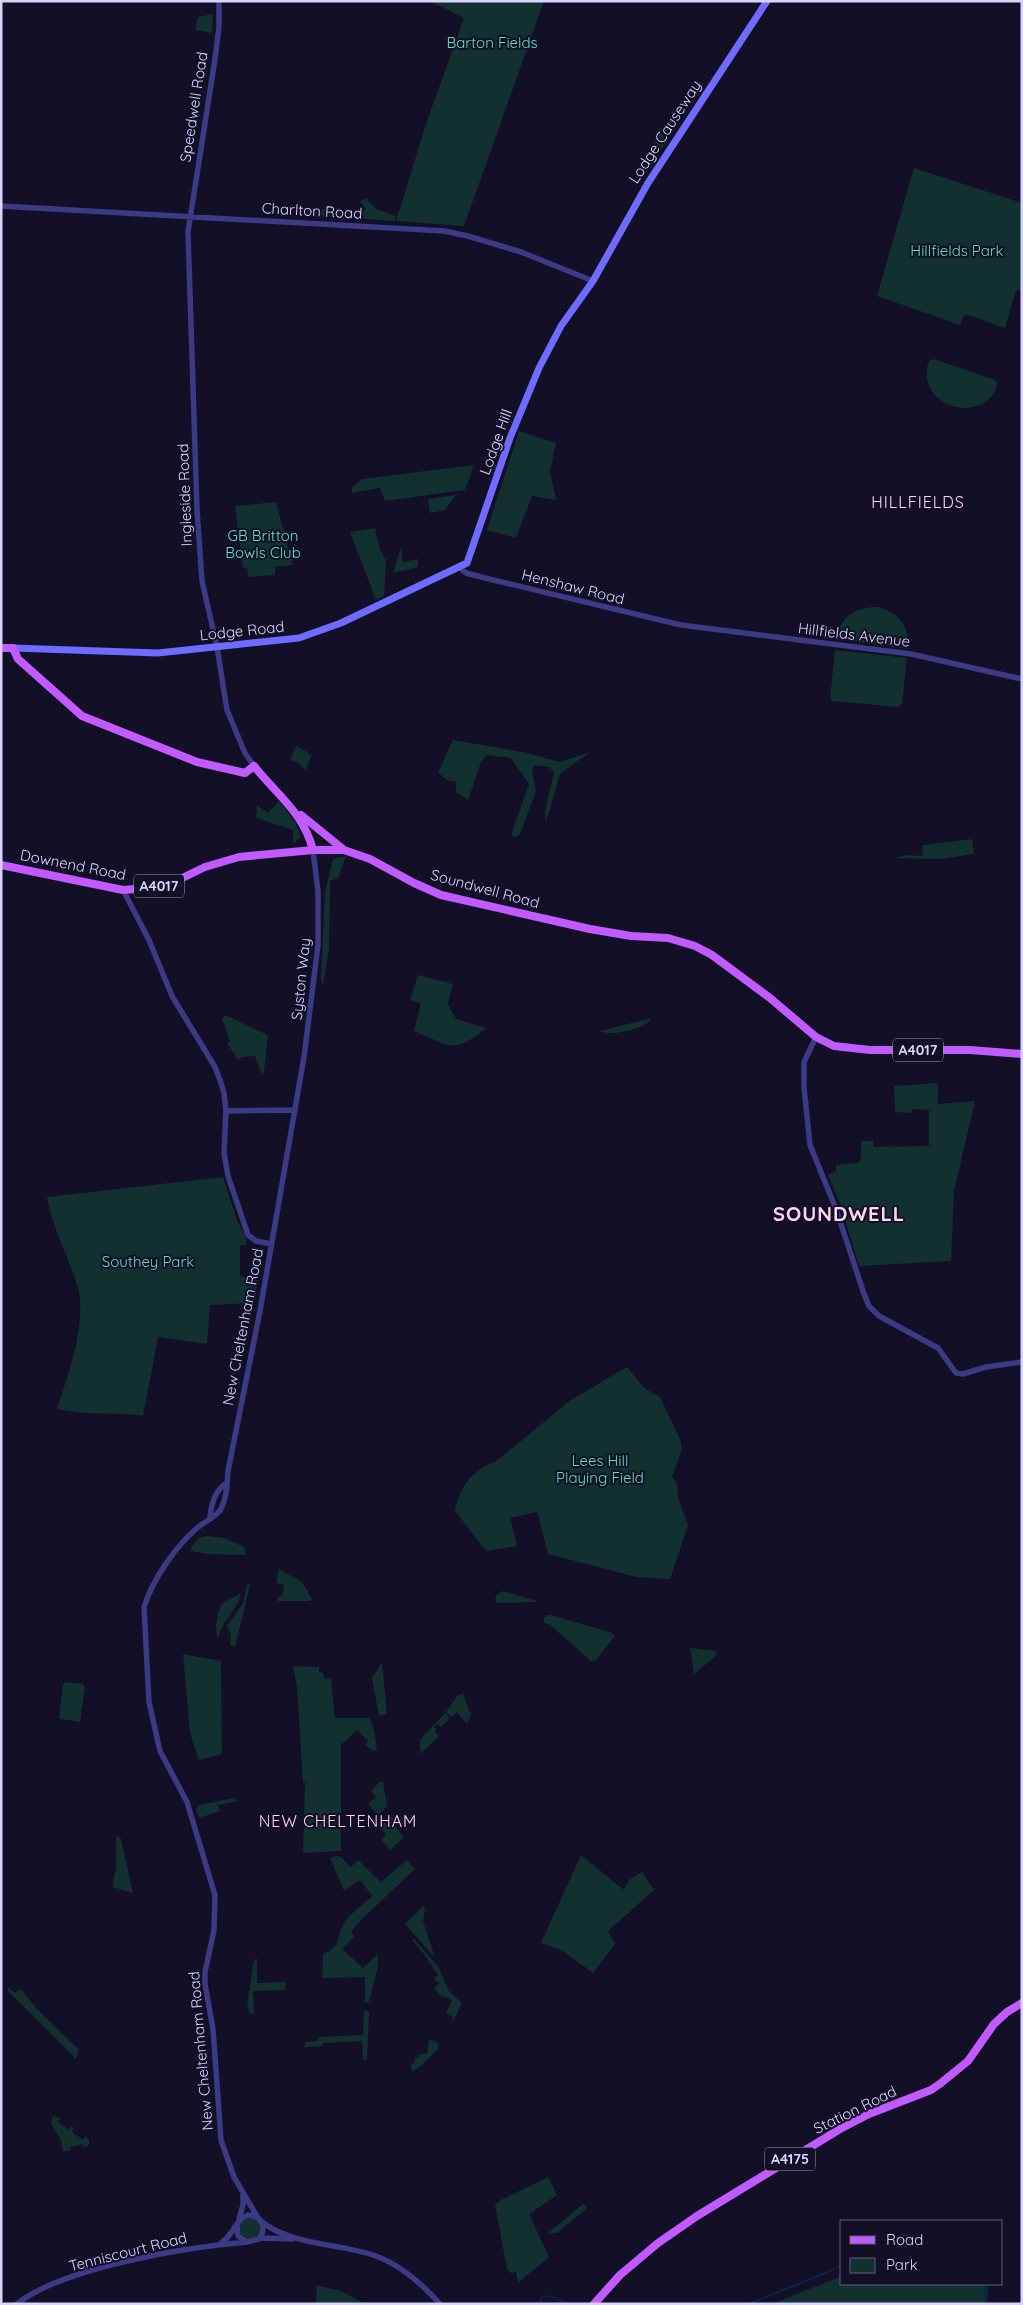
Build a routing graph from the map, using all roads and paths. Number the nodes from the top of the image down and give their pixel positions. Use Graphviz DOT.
graph roads {
  1 [pos="219,1"];
  2 [pos="767,1"];
  3 [pos="1,206"];
  4 [pos="190,216"];
  5 [pos="593,281"];
  6 [pos="561,326"];
  7 [pos="460,568"];
  8 [pos="681,625"];
  9 [pos="217,647"];
  10 [pos="1,648"];
  11 [pos="13,648"];
  12 [pos="1022,679"];
  13 [pos="254,766"];
  14 [pos="292,807"];
  15 [pos="313,850"];
  16 [pos="344,850"];
  17 [pos="1,866"];
  18 [pos="123,890"];
  19 [pos="816,1037"];
  20 [pos="1022,1054"];
  21 [pos="295,1110"];
  22 [pos="226,1111"];
  23 [pos="272,1244"];
  24 [pos="1022,1362"];
  25 [pos="227,1483"];
  26 [pos="210,1518"];
  27 [pos="1022,2003"];
  28 [pos="244,2194"];
  29 [pos="260,2220"];
  30 [pos="238,2224"];
  31 [pos="261,2238"];
  32 [pos="304,2240"];
  33 [pos="247,2242"];
  34 [pos="220,2244"];
  35 [pos="17,2304"];
  36 [pos="440,2304"];
  37 [pos="594,2304"];
  1 -- 4 [label="street, Speedwell Road"];
  2 -- 5 [label="main road, Lodge Causeway"];
  3 -- 4 [label="street, Charlton Road"];
  4 -- 5 [label="street, Charlton Road"];
  4 -- 9 [label="street, Ingleside Road"];
  5 -- 6 [label="main road, Lodge Causeway"];
  6 -- 7 [label="main road, Lodge Hill"];
  7 -- 8 [label="street, Henshaw Road"];
  7 -- 9 [label="main road, Lodge Road"];
  8 -- 12 [label="street, Hillfields Avenue"];
  9 -- 11 [label="main road, Lodge Road"];
  9 -- 13 [label="street, Ingleside Road"];
  10 -- 11 [label="main road"];
  11 -- 13 [label="main road"];
  13 -- 14 [label="main road"];
  14 -- 15 [label="main road"];
  14 -- 16 [label="main road"];
  15 -- 16 [label="main road, Soundwell Road / A4017"];
  15 -- 18 [label="main road, Downend Road / A4017"];
  15 -- 21 [label="street, Syston Way"];
  16 -- 19 [label="main road, Soundwell Road / A4017"];
  17 -- 18 [label="main road, Downend Road / A4017"];
  18 -- 22 [label="street, New Cheltenham Road"];
  19 -- 20 [label="main road, Soundwell Road / A4017"];
  19 -- 24 [label="street"];
  21 -- 22 [label="street"];
  21 -- 23 [label="street, Syston Way"];
  22 -- 23 [label="street, New Cheltenham Road"];
  23 -- 25 [label="street, New Cheltenham Road"];
  25 -- 26 [label="street"];
  25 -- 26 [label="street, New Cheltenham Road"];
  26 -- 28 [label="street, New Cheltenham Road"];
  27 -- 37 [label="main road, Station Road / A4175"];
  28 -- 29 [label="street, New Cheltenham Road"];
  28 -- 30 [label="street"];
  29 -- 30 [label="street"];
  29 -- 31 [label="street"];
  29 -- 32 [label="street"];
  30 -- 33 [label="street"];
  30 -- 34 [label="street"];
  31 -- 32 [label="street"];
  31 -- 33 [label="street"];
  32 -- 36 [label="street"];
  33 -- 34 [label="street, Tenniscourt Road"];
  34 -- 35 [label="street, Tenniscourt Road"];
}
